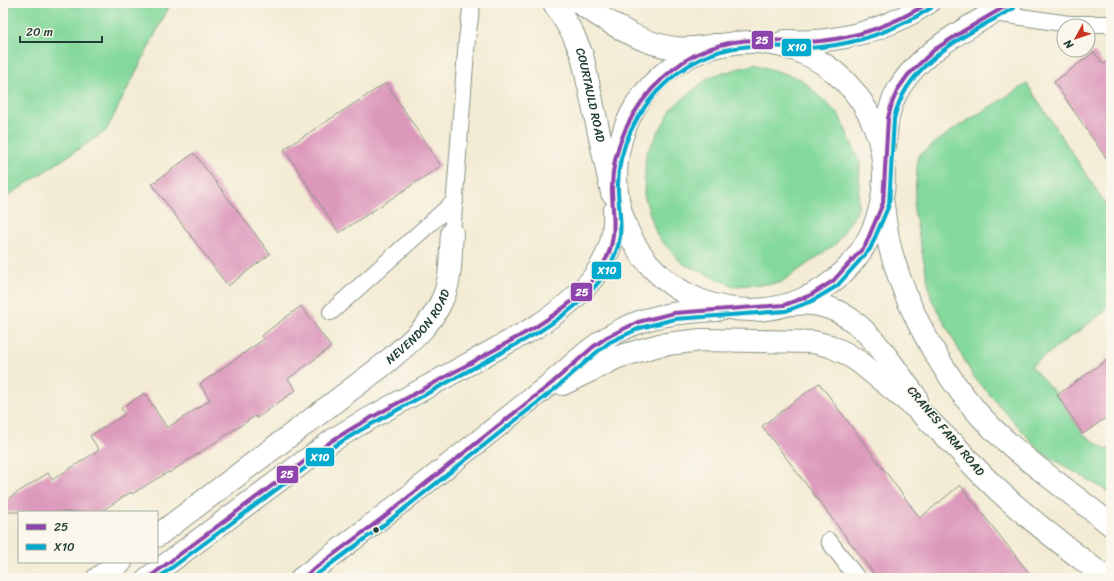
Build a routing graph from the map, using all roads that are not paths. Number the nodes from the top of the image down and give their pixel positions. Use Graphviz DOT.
graph roads {
  1 [pos="472,3"];
  2 [pos="554,3"];
  3 [pos="579,3"];
  4 [pos="928,3"];
  5 [pos="1003,8"];
  6 [pos="1111,24"];
  7 [pos="760,40"];
  8 [pos="716,45"];
  9 [pos="885,161"];
  10 [pos="612,193"];
  11 [pos="454,202"];
  12 [pos="883,203"];
  13 [pos="452,233"];
  14 [pos="784,305"];
  15 [pos="737,309"];
  16 [pos="331,312"];
  17 [pos="523,405"];
  18 [pos="964,455"];
  19 [pos="1111,525"];
  20 [pos="158,535"];
  21 [pos="829,541"];
  22 [pos="120,563"];
  23 [pos="98,578"];
  24 [pos="148,578"];
  25 [pos="302,578"];
  26 [pos="857,578"];
  27 [pos="1106,578"];
  1 -- 11 [label="lane, NEVENDON ROAD"];
  2 -- 10 [label="main road, COURTAULD ROAD"];
  3 -- 8 [label="main road"];
  4 -- 7 [label="main road"];
  5 -- 6 [label="lane"];
  5 -- 9 [label="main road"];
  7 -- 8 [label="main road"];
  7 -- 9 [label="main road"];
  8 -- 10 [label="main road"];
  9 -- 12 [label="main road"];
  10 -- 15 [label="main road"];
  10 -- 24 [label="main road"];
  11 -- 13 [label="lane, NEVENDON ROAD"];
  11 -- 16 [label="lane"];
  12 -- 14 [label="main road"];
  12 -- 19 [label="main road"];
  13 -- 20 [label="main road, NEVENDON ROAD"];
  14 -- 15 [label="main road"];
  14 -- 18 [label="main road, CRANES FARM ROAD"];
  15 -- 17 [label="main road"];
  17 -- 18 [label="main road"];
  17 -- 25 [label="main road"];
  18 -- 27 [label="main road, CRANES FARM ROAD"];
  21 -- 26 [label="lane"];
  22 -- 23 [label="main road"];
}
